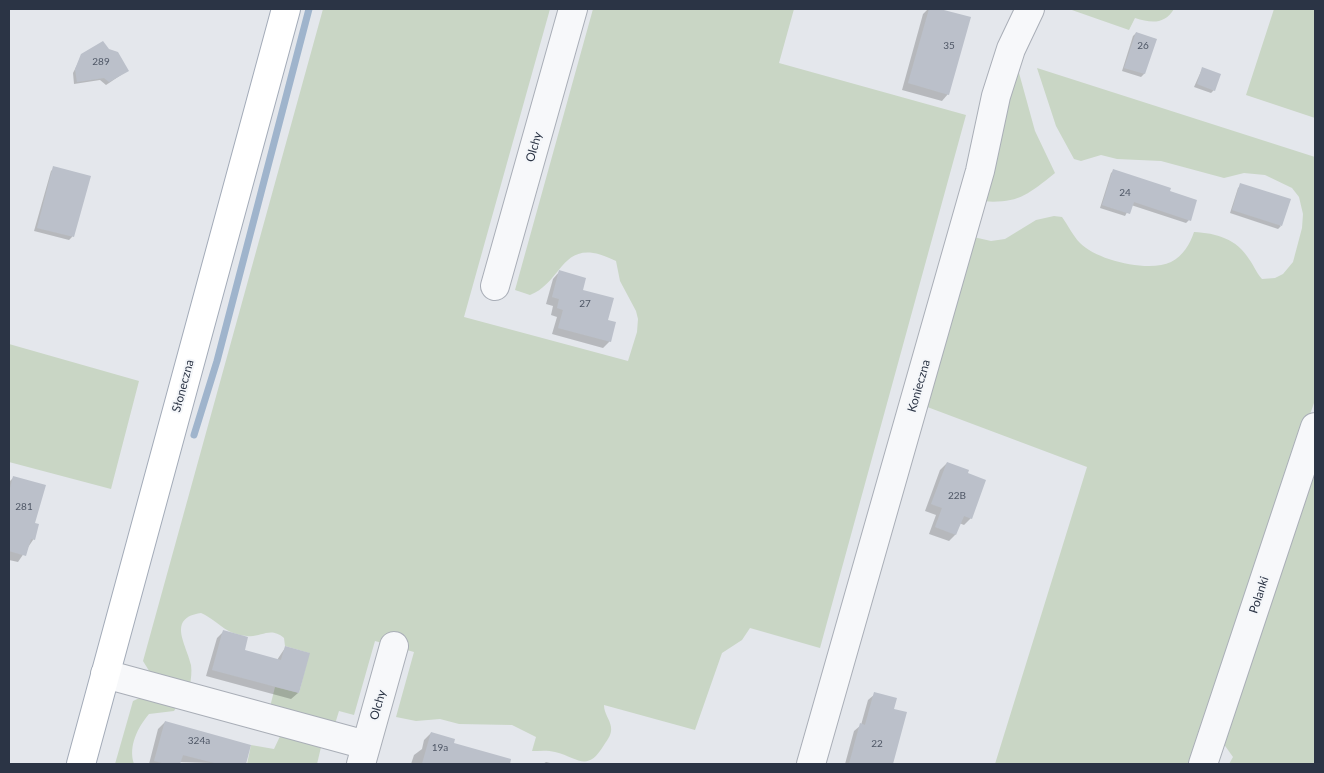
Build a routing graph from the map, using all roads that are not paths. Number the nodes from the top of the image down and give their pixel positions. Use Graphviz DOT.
graph roads {
  1 [pos="286,9"];
  2 [pos="573,9"];
  3 [pos="1030,9"];
  4 [pos="495,286"];
  5 [pos="1315,426"];
  6 [pos="394,646"];
  7 [pos="105,674"];
  8 [pos="364,754"];
  9 [pos="80,764"];
  10 [pos="810,764"];
  11 [pos="1203,764"];
  1 -- 7 [label="main road, Słoneczna"];
  2 -- 4 [label="street, Olchy"];
  3 -- 10 [label="street, Konieczna"];
  5 -- 11 [label="street, Polanki"];
  6 -- 8 [label="street, Olchy"];
  7 -- 8 [label="street"];
  7 -- 9 [label="main road, Słoneczna"];
}
